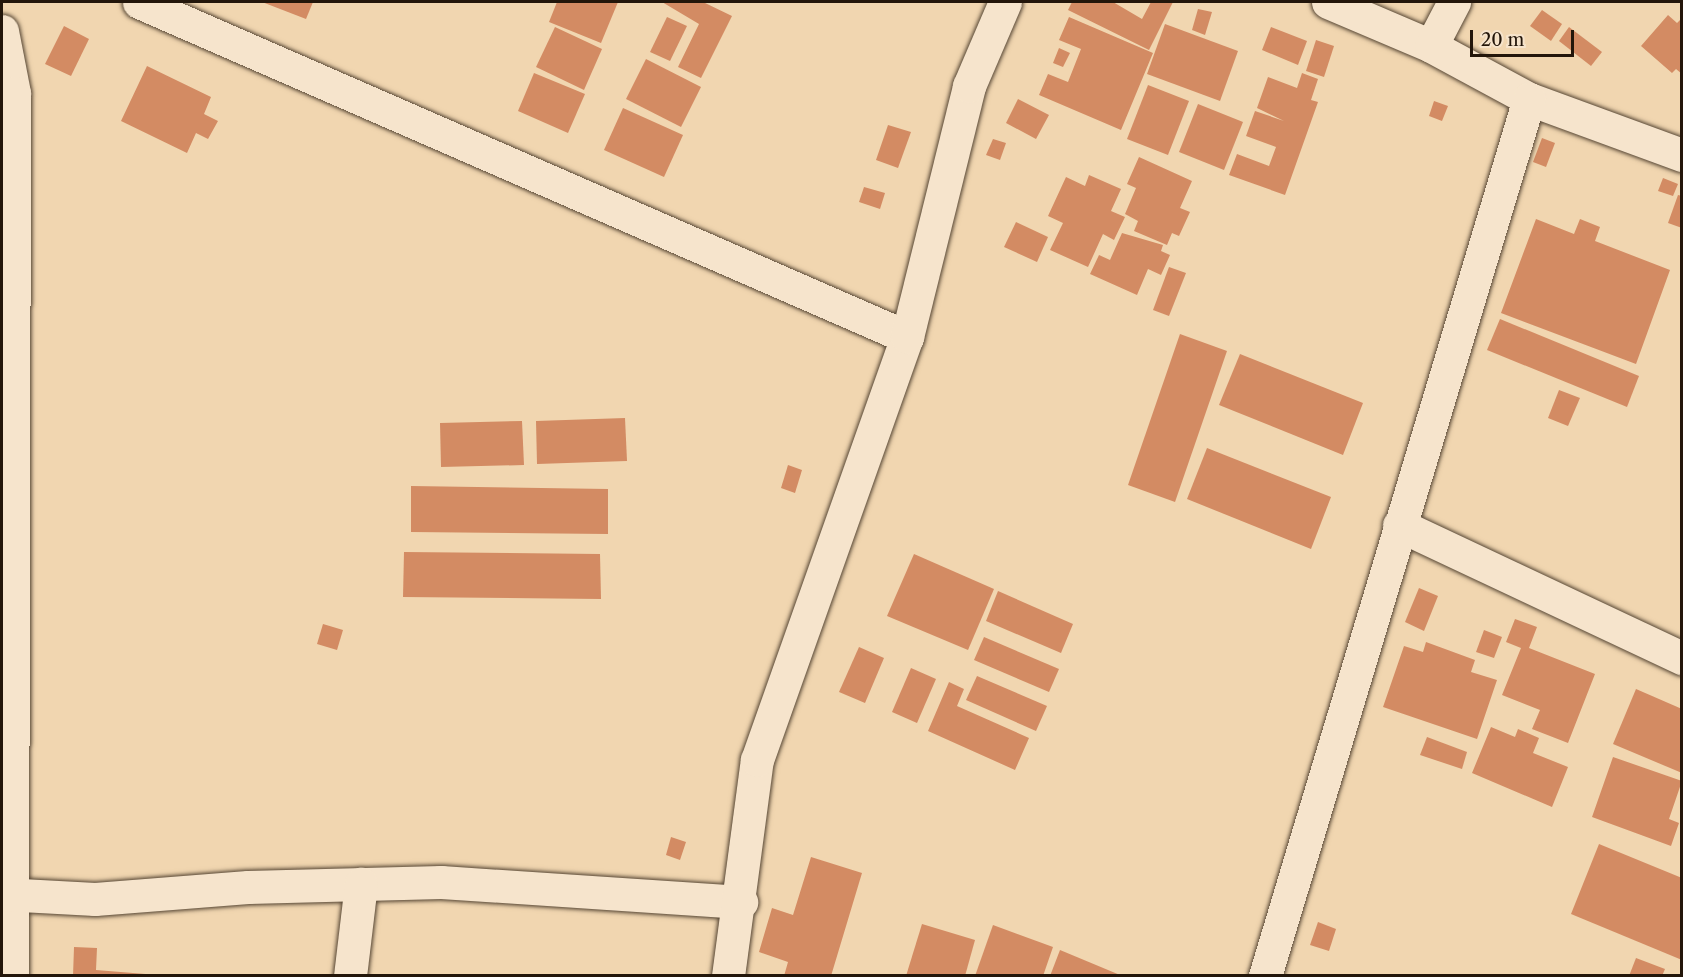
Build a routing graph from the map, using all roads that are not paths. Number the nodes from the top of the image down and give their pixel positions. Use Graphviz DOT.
graph roads {
  1 [pos="139,2"];
  2 [pos="1005,2"];
  3 [pos="1328,2"];
  4 [pos="1454,2"];
  5 [pos="2,31"];
  6 [pos="1431,46"];
  7 [pos="1528,99"];
  8 [pos="1682,155"];
  9 [pos="907,337"];
  10 [pos="1399,525"];
  11 [pos="1682,658"];
  12 [pos="361,885"];
  13 [pos="7,894"];
  14 [pos="741,902"];
  15 [pos="12,975"];
  16 [pos="350,975"];
  17 [pos="728,975"];
  18 [pos="1265,975"];
  1 -- 9 [label="street"];
  2 -- 9 [label="street"];
  3 -- 6 [label="street"];
  4 -- 6 [label="street"];
  5 -- 13 [label="street"];
  6 -- 7 [label="street"];
  7 -- 8 [label="street"];
  7 -- 10 [label="street"];
  9 -- 14 [label="street"];
  10 -- 11 [label="street"];
  10 -- 18 [label="street"];
  12 -- 13 [label="street"];
  12 -- 14 [label="street"];
  12 -- 16 [label="street"];
  13 -- 15 [label="street"];
  14 -- 17 [label="street"];
}
